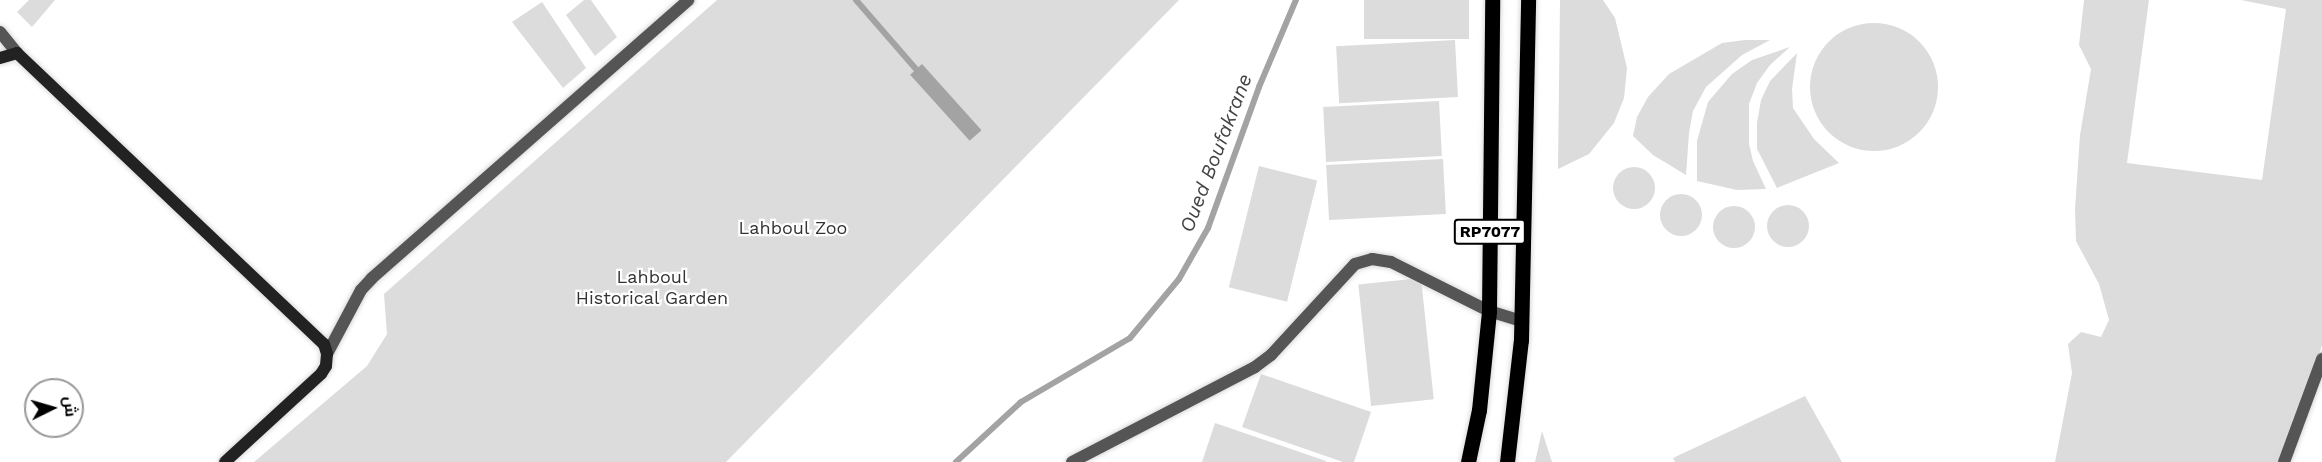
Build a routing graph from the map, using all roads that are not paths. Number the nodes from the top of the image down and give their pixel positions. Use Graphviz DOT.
graph roads {
  1 [pos="688,0"];
  2 [pos="1492,0"];
  3 [pos="1528,0"];
  4 [pos="0,32"];
  5 [pos="16,53"];
  6 [pos="0,58"];
  7 [pos="1489,311"];
  8 [pos="1522,321"];
  9 [pos="327,354"];
  10 [pos="2322,359"];
  11 [pos="225,462"];
  12 [pos="1072,462"];
  13 [pos="1468,462"];
  14 [pos="1507,462"];
  15 [pos="2284,462"];
  1 -- 9 [label="street"];
  2 -- 7 [label="main road, RP7077"];
  3 -- 8 [label="main road, RP7077"];
  4 -- 5 [label="street"];
  5 -- 6 [label="main road"];
  5 -- 9 [label="main road"];
  7 -- 8 [label="street"];
  7 -- 12 [label="street"];
  7 -- 13 [label="main road, RP7077"];
  8 -- 14 [label="main road, RP7077"];
  9 -- 11 [label="main road"];
  10 -- 15 [label="street"];
}
